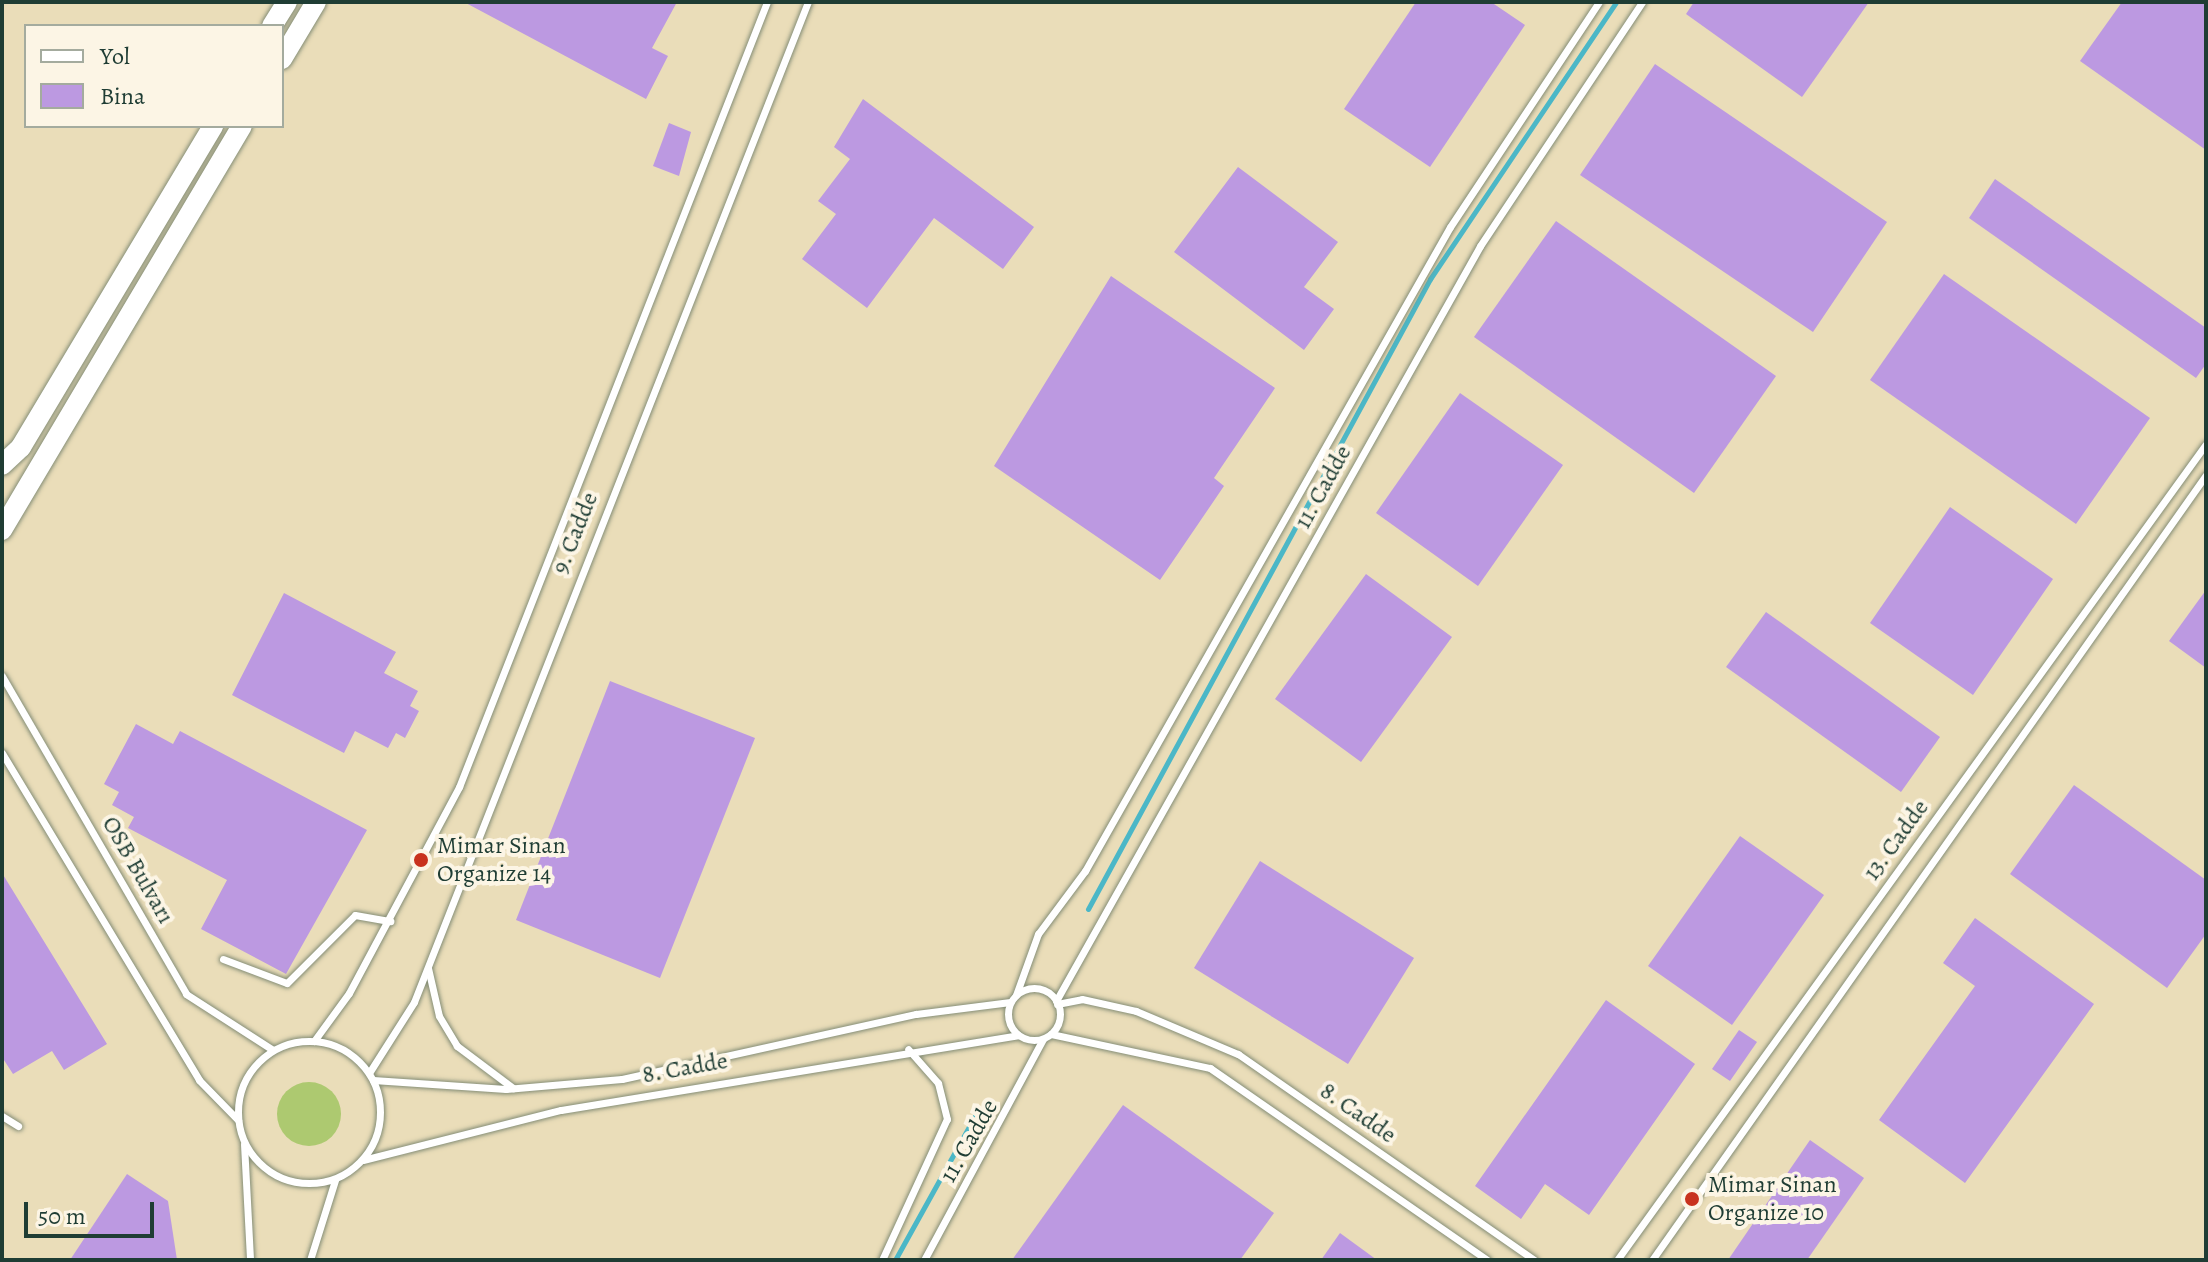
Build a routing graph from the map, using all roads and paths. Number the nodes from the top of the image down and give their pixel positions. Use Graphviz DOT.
graph roads {
  1 [pos="287,2"];
  2 [pos="316,2"];
  3 [pos="767,2"];
  4 [pos="808,2"];
  5 [pos="1599,2"];
  6 [pos="1642,2"];
  7 [pos="273,24"];
  8 [pos="284,56"];
  9 [pos="212,128"];
  10 [pos="241,128"];
  11 [pos="2206,444"];
  12 [pos="2,465"];
  13 [pos="2206,475"];
  14 [pos="2,530"];
  15 [pos="2,676"];
  16 [pos="2,753"];
  17 [pos="390,921"];
  18 [pos="223,959"];
  19 [pos="428,966"];
  20 [pos="1013,998"];
  21 [pos="1056,1002"];
  22 [pos="1018,1035"];
  23 [pos="1047,1036"];
  24 [pos="314,1041"];
  25 [pos="908,1049"];
  26 [pos="273,1050"];
  27 [pos="371,1076"];
  28 [pos="515,1089"];
  29 [pos="2,1116"];
  30 [pos="238,1121"];
  31 [pos="18,1126"];
  32 [pos="244,1142"];
  33 [pos="363,1160"];
  34 [pos="335,1180"];
  35 [pos="250,1260"];
  36 [pos="310,1260"];
  37 [pos="882,1260"];
  38 [pos="924,1260"];
  39 [pos="1487,1260"];
  40 [pos="1534,1260"];
  41 [pos="1617,1260"];
  42 [pos="1652,1260"];
  1 -- 7 [label="street"];
  2 -- 8 [label="street"];
  3 -- 17 [label="lane, 9. Cadde"];
  4 -- 19 [label="lane, 9. Cadde"];
  5 -- 20 [label="lane, 11. Cadde"];
  6 -- 21 [label="lane, 11. Cadde"];
  9 -- 12 [label="street"];
  10 -- 14 [label="street"];
  11 -- 41 [label="lane, 13. Cadde"];
  13 -- 42 [label="lane, 13. Cadde"];
  15 -- 26 [label="lane, OSB Bulvarı"];
  16 -- 30 [label="lane"];
  17 -- 18 [label="lane"];
  17 -- 24 [label="lane, 9. Cadde"];
  19 -- 27 [label="lane, 9. Cadde"];
  19 -- 28 [label="lane"];
  20 -- 21 [label="lane"];
  20 -- 22 [label="lane"];
  20 -- 28 [label="lane, 8. Cadde"];
  21 -- 23 [label="lane"];
  21 -- 40 [label="lane, 8. Cadde"];
  22 -- 23 [label="lane"];
  22 -- 25 [label="lane, 8. Cadde"];
  23 -- 38 [label="lane, 11. Cadde"];
  23 -- 39 [label="lane, 8. Cadde"];
  24 -- 26 [label="lane"];
  24 -- 27 [label="lane"];
  25 -- 33 [label="lane, 8. Cadde"];
  25 -- 37 [label="lane, 11. Cadde"];
  26 -- 30 [label="lane"];
  27 -- 28 [label="lane, 8. Cadde"];
  27 -- 33 [label="lane"];
  29 -- 31 [label="lane"];
  30 -- 32 [label="lane"];
  32 -- 34 [label="lane"];
  32 -- 35 [label="lane"];
  33 -- 34 [label="lane"];
  34 -- 36 [label="lane"];
}
